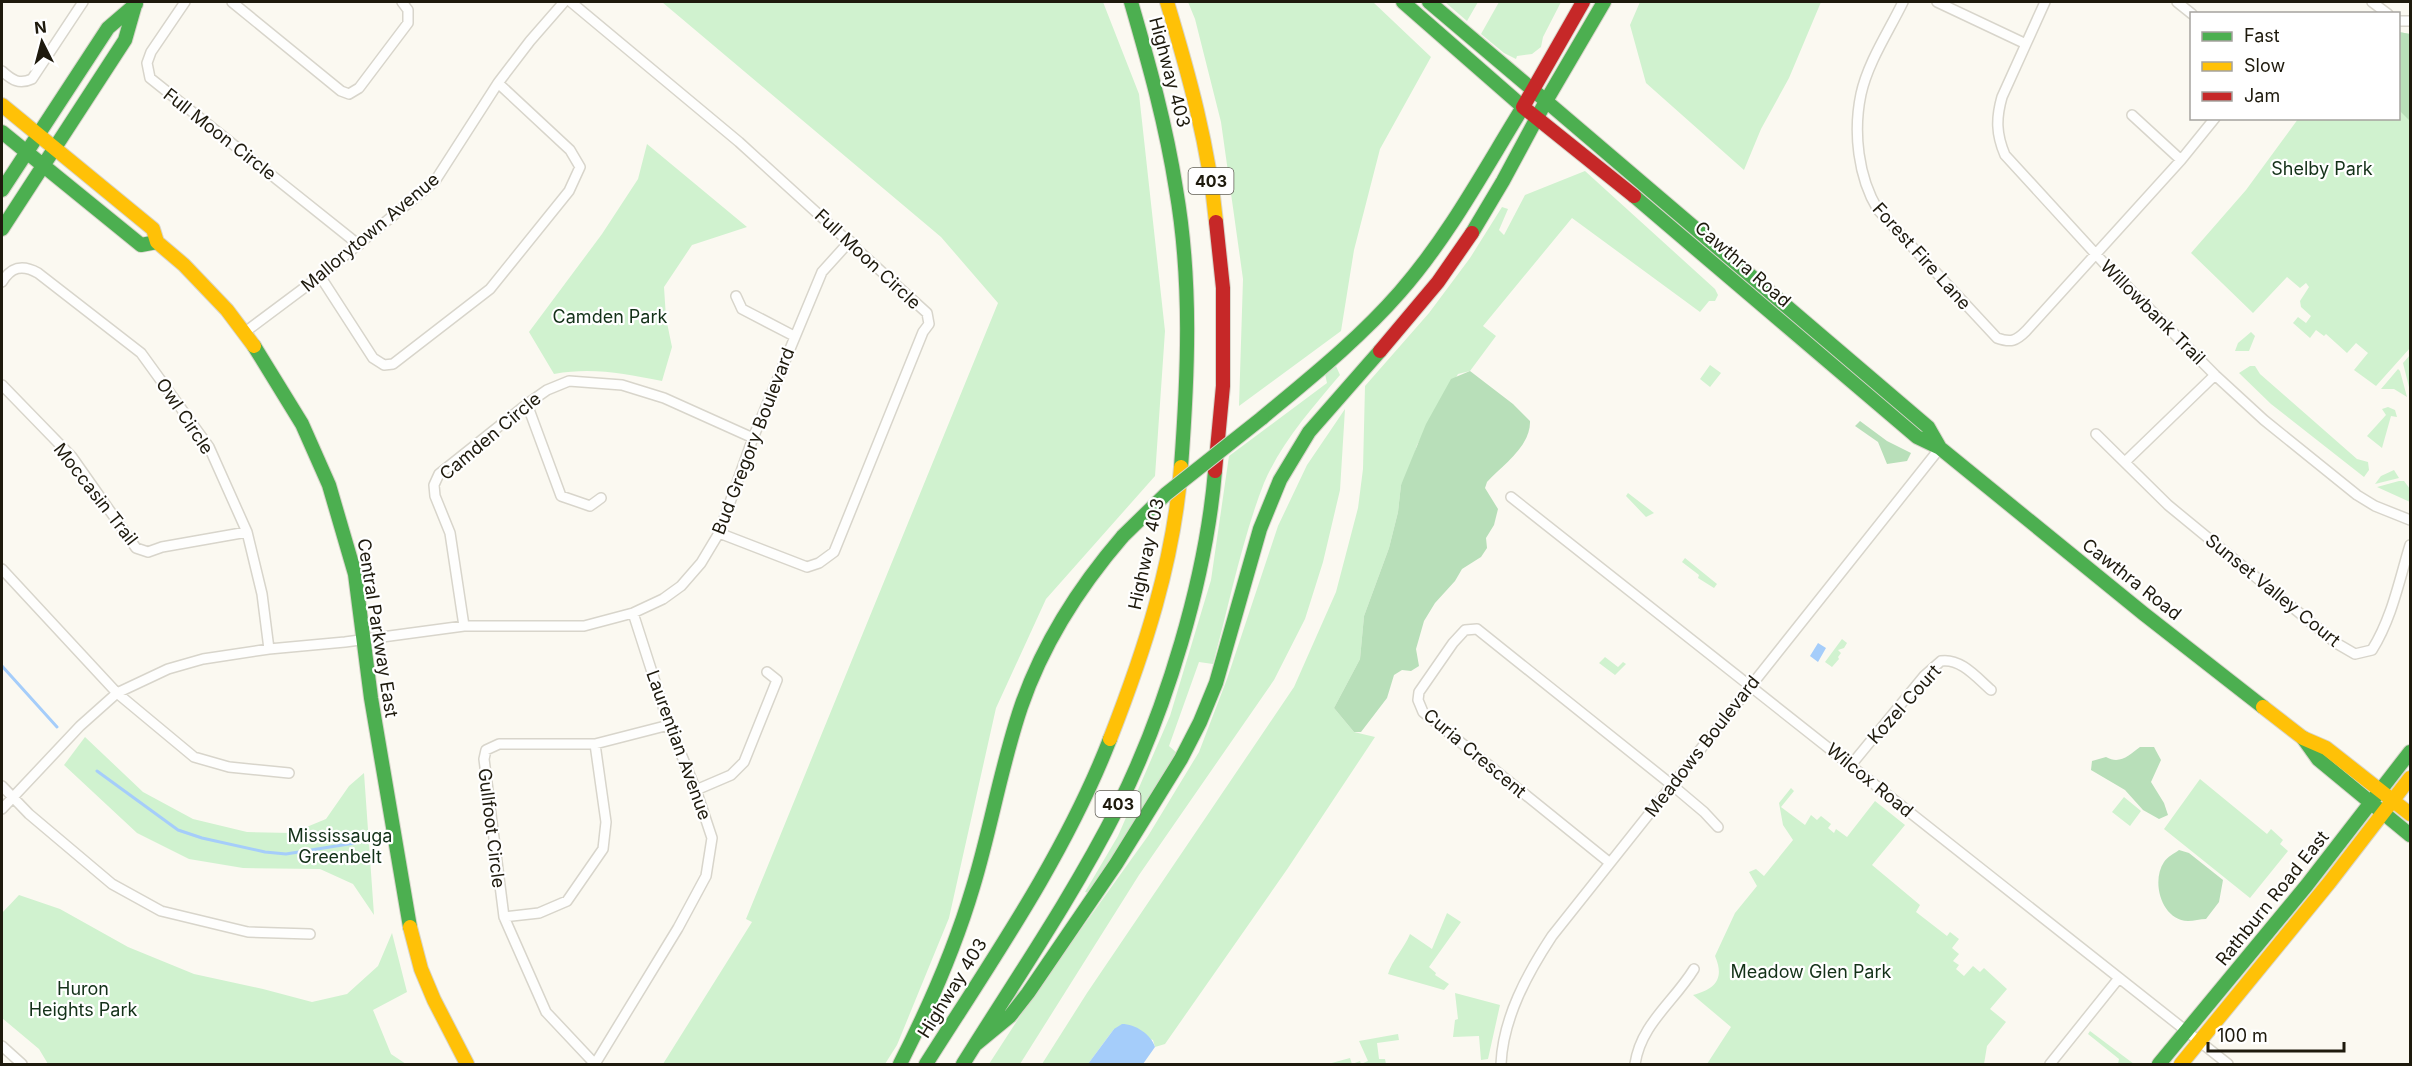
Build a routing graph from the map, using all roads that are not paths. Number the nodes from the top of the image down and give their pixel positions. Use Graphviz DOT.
graph roads {
  1 [pos="84,2"];
  2 [pos="185,2"];
  3 [pos="232,2"];
  4 [pos="402,2"];
  5 [pos="564,2"];
  6 [pos="571,2"];
  7 [pos="1131,2"];
  8 [pos="1167,2"];
  9 [pos="1402,2"];
  10 [pos="1429,2"];
  11 [pos="1583,2"];
  12 [pos="1604,2"];
  13 [pos="1904,2"];
  14 [pos="1937,2"];
  15 [pos="2045,2"];
  16 [pos="2177,2"];
  17 [pos="2372,2"];
  18 [pos="136,3"];
  19 [pos="2190,12"];
  20 [pos="2385,12"];
  21 [pos="2026,44"];
  22 [pos="2,71"];
  23 [pos="498,83"];
  24 [pos="1532,90"];
  25 [pos="1546,101"];
  26 [pos="2,105"];
  27 [pos="1524,107"];
  28 [pos="2132,115"];
  29 [pos="1537,119"];
  30 [pos="2214,120"];
  31 [pos="2,132"];
  32 [pos="38,135"];
  33 [pos="54,148"];
  34 [pos="26,152"];
  35 [pos="2181,160"];
  36 [pos="43,166"];
  37 [pos="2,190"];
  38 [pos="2,229"];
  39 [pos="850,241"];
  40 [pos="157,242"];
  41 [pos="359,245"];
  42 [pos="2095,255"];
  43 [pos="320,276"];
  44 [pos="2,282"];
  45 [pos="736,296"];
  46 [pos="245,332"];
  47 [pos="794,336"];
  48 [pos="2215,375"];
  49 [pos="2,385"];
  50 [pos="527,404"];
  51 [pos="2096,434"];
  52 [pos="753,438"];
  53 [pos="1940,448"];
  54 [pos="2126,461"];
  55 [pos="1511,497"];
  56 [pos="601,498"];
  57 [pos="2410,520"];
  58 [pos="247,532"];
  59 [pos="719,533"];
  60 [pos="2410,544"];
  61 [pos="2,569"];
  62 [pos="633,613"];
  63 [pos="464,626"];
  64 [pos="365,640"];
  65 [pos="269,649"];
  66 [pos="767,672"];
  67 [pos="1750,686"];
  68 [pos="1991,690"];
  69 [pos="117,693"];
  70 [pos="669,725"];
  71 [pos="2302,738"];
  72 [pos="595,744"];
  73 [pos="2410,752"];
  74 [pos="1851,765"];
  75 [pos="289,773"];
  76 [pos="2410,778"];
  77 [pos="1672,785"];
  78 [pos="2,786"];
  79 [pos="696,790"];
  80 [pos="2380,790"];
  81 [pos="12,797"];
  82 [pos="2393,801"];
  83 [pos="2371,802"];
  84 [pos="2,809"];
  85 [pos="2384,812"];
  86 [pos="2410,814"];
  87 [pos="1718,828"];
  88 [pos="2410,835"];
  89 [pos="1610,863"];
  90 [pos="504,917"];
  91 [pos="310,934"];
  92 [pos="1694,969"];
  93 [pos="2119,978"];
  94 [pos="2185,1032"];
  95 [pos="2199,1042"];
  96 [pos="976,1044"];
  97 [pos="2,1046"];
  98 [pos="22,1065"];
  99 [pos="467,1065"];
  100 [pos="595,1065"];
  101 [pos="900,1065"];
  102 [pos="926,1065"];
  103 [pos="963,1065"];
  104 [pos="1501,1065"];
  105 [pos="1635,1065"];
  106 [pos="2050,1065"];
  107 [pos="2159,1065"];
  108 [pos="2181,1065"];
  109 [pos="2228,1065"];
  1 -- 22 [label="street"];
  2 -- 41 [label="street, Full Moon Circle"];
  3 -- 4 [label="street"];
  5 -- 23 [label="street, Mallorytown Avenue"];
  6 -- 39 [label="street, Full Moon Circle"];
  7 -- 102 [label="main road, Highway 403 / 403"];
  8 -- 96 [label="main road, Highway 403 / 403"];
  9 -- 27 [label="main road, Cawthra Road"];
  10 -- 24 [label="main road, Cawthra Road"];
  11 -- 24 [label="main road"];
  12 -- 25 [label="main road"];
  13 -- 42 [label="street, Forest Fire Lane"];
  14 -- 21 [label="street"];
  15 -- 21 [label="street"];
  16 -- 19 [label="street"];
  17 -- 20 [label="street"];
  18 -- 32 [label="main road"];
  18 -- 33 [label="main road"];
  21 -- 42 [label="street, Willowbank Trail"];
  23 -- 41 [label="street, Mallorytown Avenue"];
  23 -- 43 [label="street"];
  24 -- 25 [label="main road, Cawthra Road"];
  24 -- 27 [label="main road"];
  25 -- 29 [label="main road"];
  25 -- 53 [label="main road, Cawthra Road"];
  26 -- 32 [label="main road, Central Parkway East"];
  27 -- 29 [label="main road, Cawthra Road"];
  27 -- 101 [label="main road, bridge"];
  28 -- 35 [label="street"];
  29 -- 53 [label="main road, Cawthra Road"];
  29 -- 96 [label="main road"];
  30 -- 35 [label="street, Forest Fire Lane"];
  31 -- 34 [label="main road"];
  32 -- 33 [label="main road, Central Parkway East"];
  32 -- 34 [label="main road"];
  33 -- 36 [label="main road"];
  33 -- 40 [label="main road, Central Parkway East"];
  34 -- 36 [label="main road"];
  34 -- 37 [label="main road"];
  35 -- 42 [label="street, Forest Fire Lane"];
  36 -- 38 [label="main road"];
  36 -- 40 [label="main road"];
  39 -- 47 [label="street, Bud Gregory Boulevard"];
  39 -- 59 [label="street, Full Moon Circle"];
  40 -- 46 [label="main road, Central Parkway East"];
  41 -- 43 [label="street, Mallorytown Avenue"];
  42 -- 48 [label="street, Willowbank Trail"];
  43 -- 46 [label="street, Mallorytown Avenue"];
  44 -- 58 [label="street, Owl Circle"];
  45 -- 47 [label="street"];
  46 -- 64 [label="main road, Central Parkway East"];
  47 -- 52 [label="street, Bud Gregory Boulevard"];
  48 -- 54 [label="street"];
  48 -- 57 [label="street, Willowbank Trail"];
  49 -- 58 [label="street, Moccasin Trail"];
  50 -- 52 [label="street, Camden Circle"];
  50 -- 56 [label="street"];
  50 -- 63 [label="street, Camden Circle"];
  51 -- 54 [label="street, Sunset Valley Court"];
  52 -- 59 [label="street, Bud Gregory Boulevard"];
  53 -- 67 [label="street, Meadows Boulevard"];
  53 -- 71 [label="main road, Cawthra Road"];
  54 -- 60 [label="street, Sunset Valley Court"];
  55 -- 67 [label="street, Wilcox Road"];
  58 -- 65 [label="street, Owl Circle"];
  59 -- 62 [label="street, Bud Gregory Boulevard"];
  61 -- 69 [label="street"];
  62 -- 63 [label="street, Bud Gregory Boulevard"];
  62 -- 70 [label="street, Laurentian Avenue"];
  63 -- 64 [label="street, Bud Gregory Boulevard"];
  64 -- 65 [label="street, Bud Gregory Boulevard"];
  64 -- 99 [label="main road, Central Parkway East"];
  65 -- 69 [label="street, Bud Gregory Boulevard"];
  66 -- 79 [label="street"];
  67 -- 74 [label="street, Wilcox Road"];
  67 -- 77 [label="street, Meadows Boulevard"];
  68 -- 74 [label="street, Kozel Court"];
  69 -- 75 [label="street"];
  69 -- 81 [label="street, Bud Gregory Boulevard"];
  70 -- 72 [label="street, Gullfoot Circle"];
  70 -- 79 [label="street, Laurentian Avenue"];
  71 -- 80 [label="main road, Cawthra Road"];
  71 -- 83 [label="main road, Cawthra Road"];
  72 -- 90 [label="street"];
  72 -- 90 [label="street, Gullfoot Circle"];
  73 -- 80 [label="main road, Rathburn Road East"];
  74 -- 93 [label="street, Wilcox Road"];
  76 -- 82 [label="main road, Rathburn Road East"];
  77 -- 87 [label="street, Curia Crescent"];
  77 -- 89 [label="street, Meadows Boulevard"];
  77 -- 89 [label="street, Curia Crescent"];
  78 -- 81 [label="street"];
  79 -- 100 [label="street, Laurentian Avenue"];
  80 -- 82 [label="main road, Cawthra Road"];
  80 -- 83 [label="main road, Rathburn Road East"];
  81 -- 84 [label="street, Bud Gregory Boulevard"];
  81 -- 91 [label="street"];
  82 -- 85 [label="main road, Rathburn Road East"];
  82 -- 86 [label="main road, Cawthra Road"];
  83 -- 85 [label="main road, Cawthra Road"];
  83 -- 94 [label="main road, Rathburn Road East"];
  85 -- 88 [label="main road, Cawthra Road"];
  85 -- 95 [label="main road, Rathburn Road East"];
  89 -- 104 [label="street, Meadows Boulevard"];
  90 -- 100 [label="street, Gullfoot Circle"];
  92 -- 105 [label="street"];
  93 -- 94 [label="street, Wilcox Road"];
  93 -- 106 [label="street"];
  94 -- 95 [label="street, Wilcox Road"];
  94 -- 107 [label="main road, Rathburn Road East"];
  95 -- 108 [label="main road, Rathburn Road East"];
  95 -- 109 [label="street, Wilcox Road"];
  96 -- 103 [label="main road, Highway 403 / 403"];
  97 -- 98 [label="street"];
}
